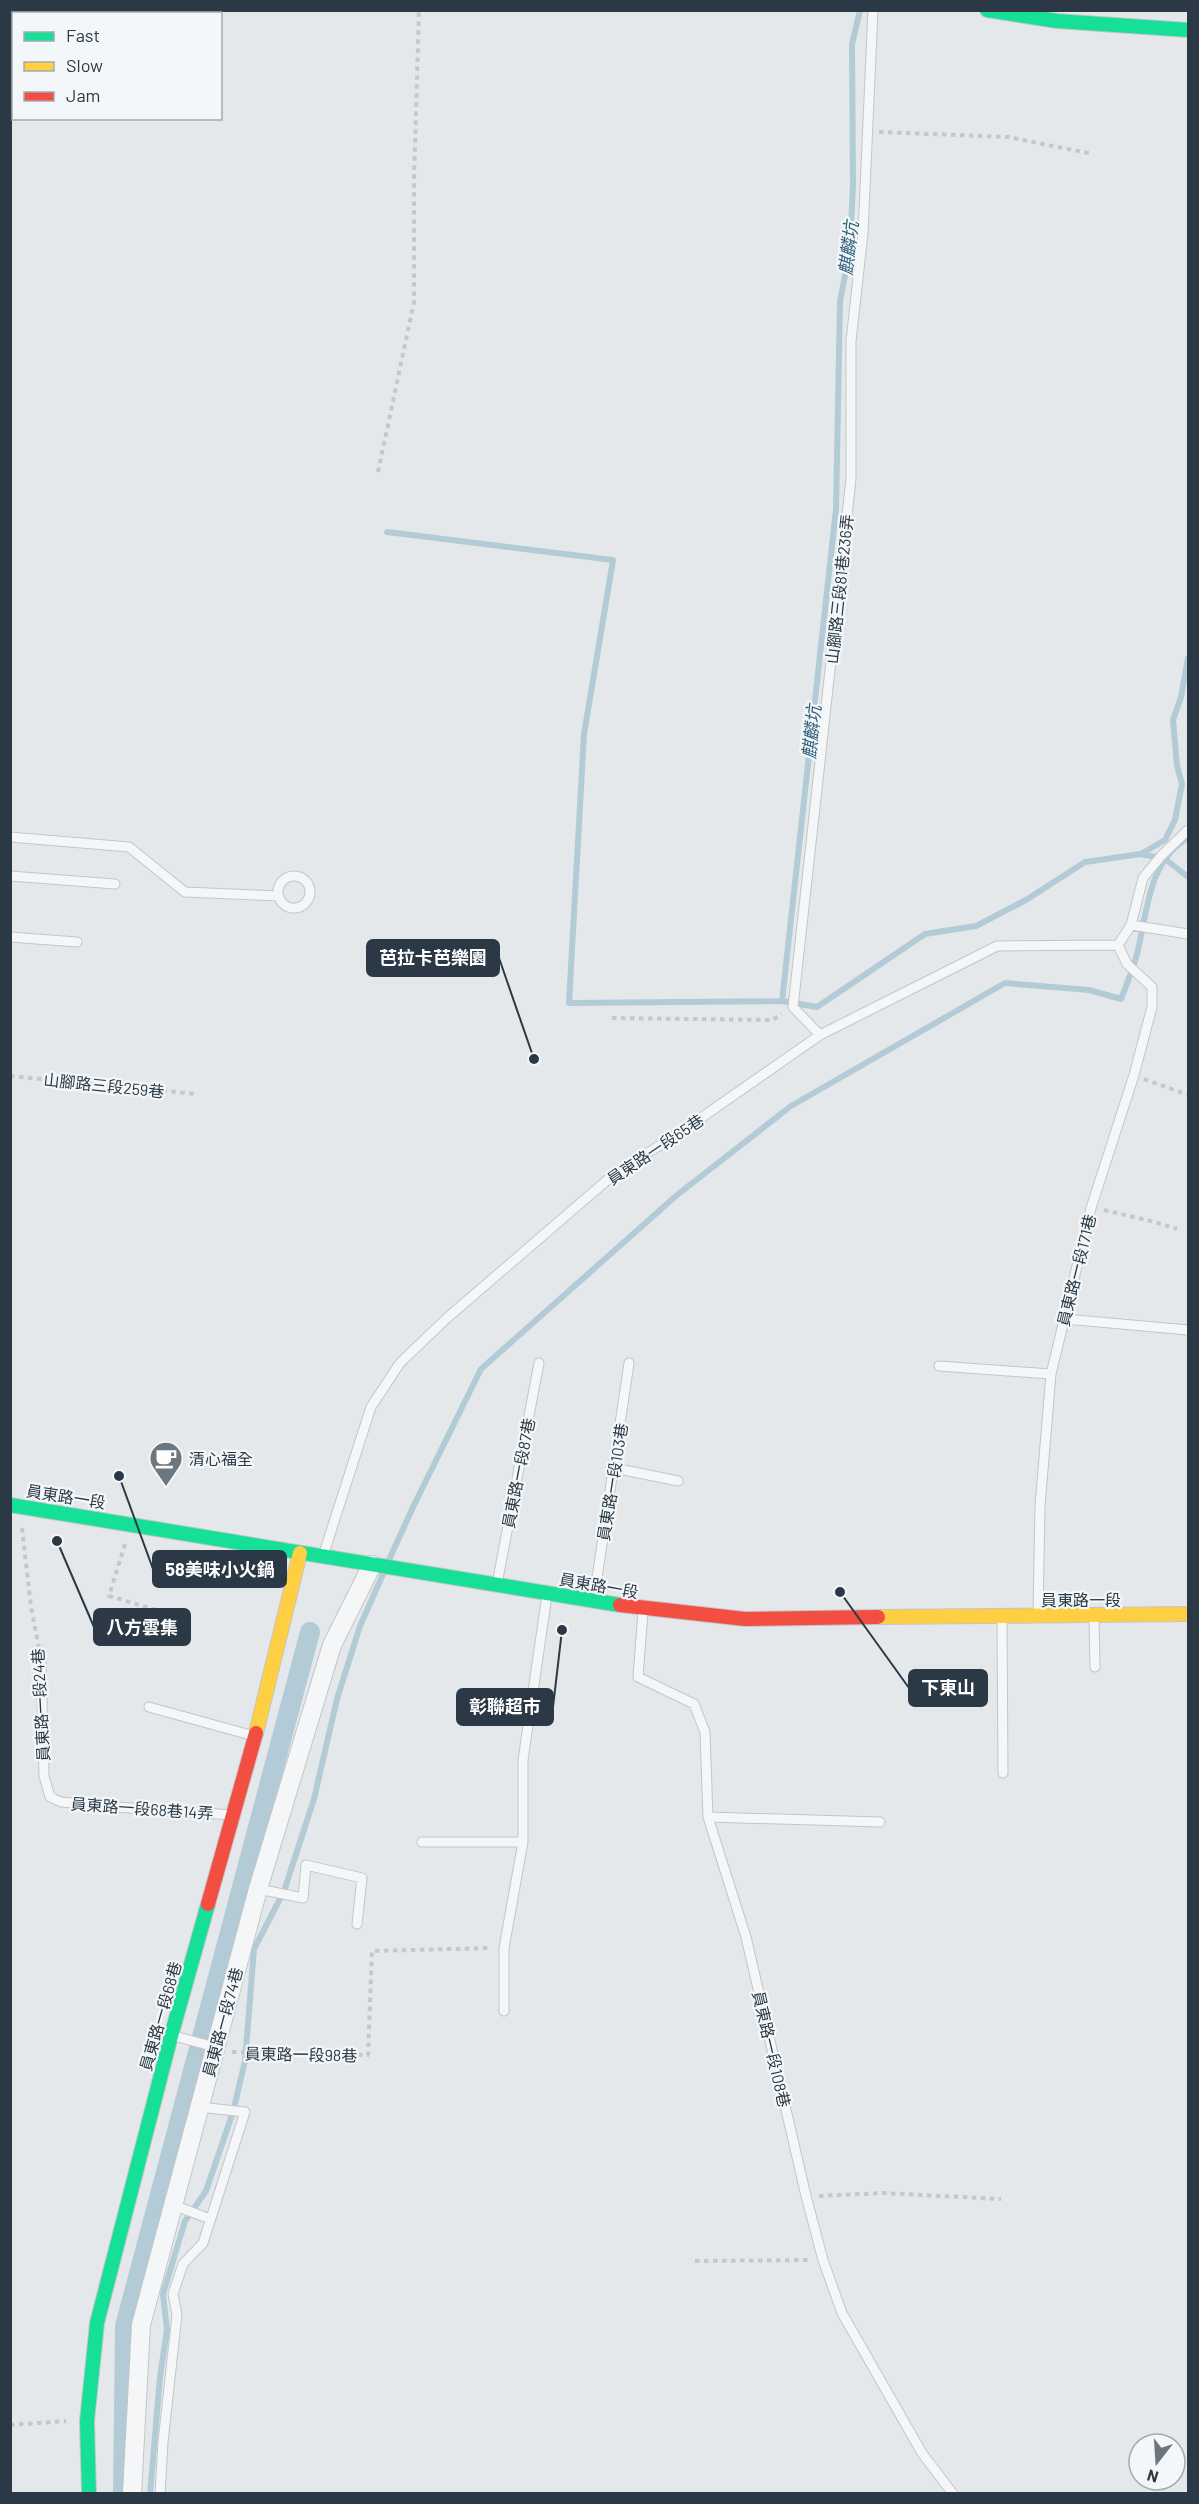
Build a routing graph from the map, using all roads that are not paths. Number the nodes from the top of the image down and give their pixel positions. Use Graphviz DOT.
graph roads {
  1 [pos="873,10"];
  2 [pos="987,10"];
  3 [pos="1188,30"];
  4 [pos="1188,830"];
  5 [pos="10,837"];
  6 [pos="10,876"];
  7 [pos="115,884"];
  8 [pos="279,896"];
  9 [pos="1131,925"];
  10 [pos="1188,934"];
  11 [pos="10,938"];
  12 [pos="77,942"];
  13 [pos="1118,945"];
  14 [pos="820,1035"];
  15 [pos="1065,1319"];
  16 [pos="1188,1330"];
  17 [pos="539,1363"];
  18 [pos="630,1363"];
  19 [pos="939,1366"];
  20 [pos="1051,1374"];
  21 [pos="614,1468"];
  22 [pos="678,1481"];
  23 [pos="10,1505"];
  24 [pos="300,1553"];
  25 [pos="323,1556"];
  26 [pos="372,1565"];
  27 [pos="497,1584"];
  28 [pos="547,1593"];
  29 [pos="594,1600"];
  30 [pos="643,1609"];
  31 [pos="1188,1614"];
  32 [pos="1002,1616"];
  33 [pos="1038,1616"];
  34 [pos="1094,1616"];
  35 [pos="41,1660"];
  36 [pos="1095,1667"];
  37 [pos="150,1707"];
  38 [pos="255,1736"];
  39 [pos="1003,1773"];
  40 [pos="50,1797"];
  41 [pos="234,1815"];
  42 [pos="708,1817"];
  43 [pos="880,1822"];
  44 [pos="422,1842"];
  45 [pos="523,1842"];
  46 [pos="258,1889"];
  47 [pos="357,1924"];
  48 [pos="504,2011"];
  49 [pos="171,2036"];
  50 [pos="215,2047"];
  51 [pos="199,2107"];
  52 [pos="173,2205"];
  53 [pos="210,2219"];
  54 [pos="89,2493"];
  55 [pos="132,2493"];
  56 [pos="160,2493"];
  57 [pos="953,2493"];
  1 -- 14 [label="lane, 山腳路三段81巷236弄"];
  2 -- 3 [label="main road"];
  4 -- 9 [label="lane"];
  5 -- 8 [label="lane"];
  6 -- 7 [label="lane"];
  9 -- 10 [label="lane"];
  9 -- 13 [label="lane"];
  11 -- 12 [label="lane"];
  13 -- 14 [label="lane, 員東路一段65巷"];
  13 -- 15 [label="lane, 員東路一段171巷"];
  14 -- 25 [label="lane, 員東路一段65巷"];
  15 -- 16 [label="lane"];
  15 -- 20 [label="lane, 員東路一段171巷"];
  17 -- 27 [label="lane, 員東路一段87巷"];
  18 -- 21 [label="lane, 員東路一段103巷"];
  19 -- 20 [label="lane"];
  20 -- 33 [label="lane, 員東路一段171巷"];
  21 -- 22 [label="lane"];
  21 -- 29 [label="lane, 員東路一段103巷"];
  23 -- 24 [label="main road, 員東路一段"];
  24 -- 25 [label="main road, 員東路一段"];
  24 -- 38 [label="main road, 員東路一段68巷"];
  25 -- 26 [label="main road, 員東路一段"];
  26 -- 27 [label="main road, 員東路一段"];
  26 -- 46 [label="street, 員東路一段74巷"];
  27 -- 28 [label="main road, 員東路一段"];
  28 -- 29 [label="main road, 員東路一段"];
  28 -- 45 [label="lane"];
  29 -- 30 [label="main road, 員東路一段"];
  30 -- 32 [label="main road, 員東路一段"];
  30 -- 42 [label="lane, 員東路一段108巷"];
  31 -- 34 [label="main road, 員東路一段"];
  32 -- 33 [label="main road, 員東路一段"];
  32 -- 39 [label="lane"];
  33 -- 34 [label="main road, 員東路一段"];
  34 -- 36 [label="lane"];
  35 -- 40 [label="lane, 員東路一段24巷"];
  37 -- 38 [label="lane"];
  38 -- 41 [label="main road, 員東路一段68巷"];
  40 -- 41 [label="lane, 員東路一段68巷14弄"];
  41 -- 49 [label="main road, 員東路一段68巷"];
  42 -- 43 [label="lane"];
  42 -- 57 [label="lane, 員東路一段108巷"];
  44 -- 45 [label="lane"];
  45 -- 48 [label="lane"];
  46 -- 47 [label="lane"];
  46 -- 50 [label="street, 員東路一段74巷"];
  49 -- 50 [label="lane"];
  49 -- 54 [label="main road, 員東路一段68巷"];
  50 -- 51 [label="street, 員東路一段74巷"];
  51 -- 52 [label="street, 員東路一段74巷"];
  51 -- 53 [label="lane"];
  52 -- 53 [label="lane"];
  52 -- 55 [label="street, 員東路一段74巷"];
  53 -- 56 [label="lane"];
}
